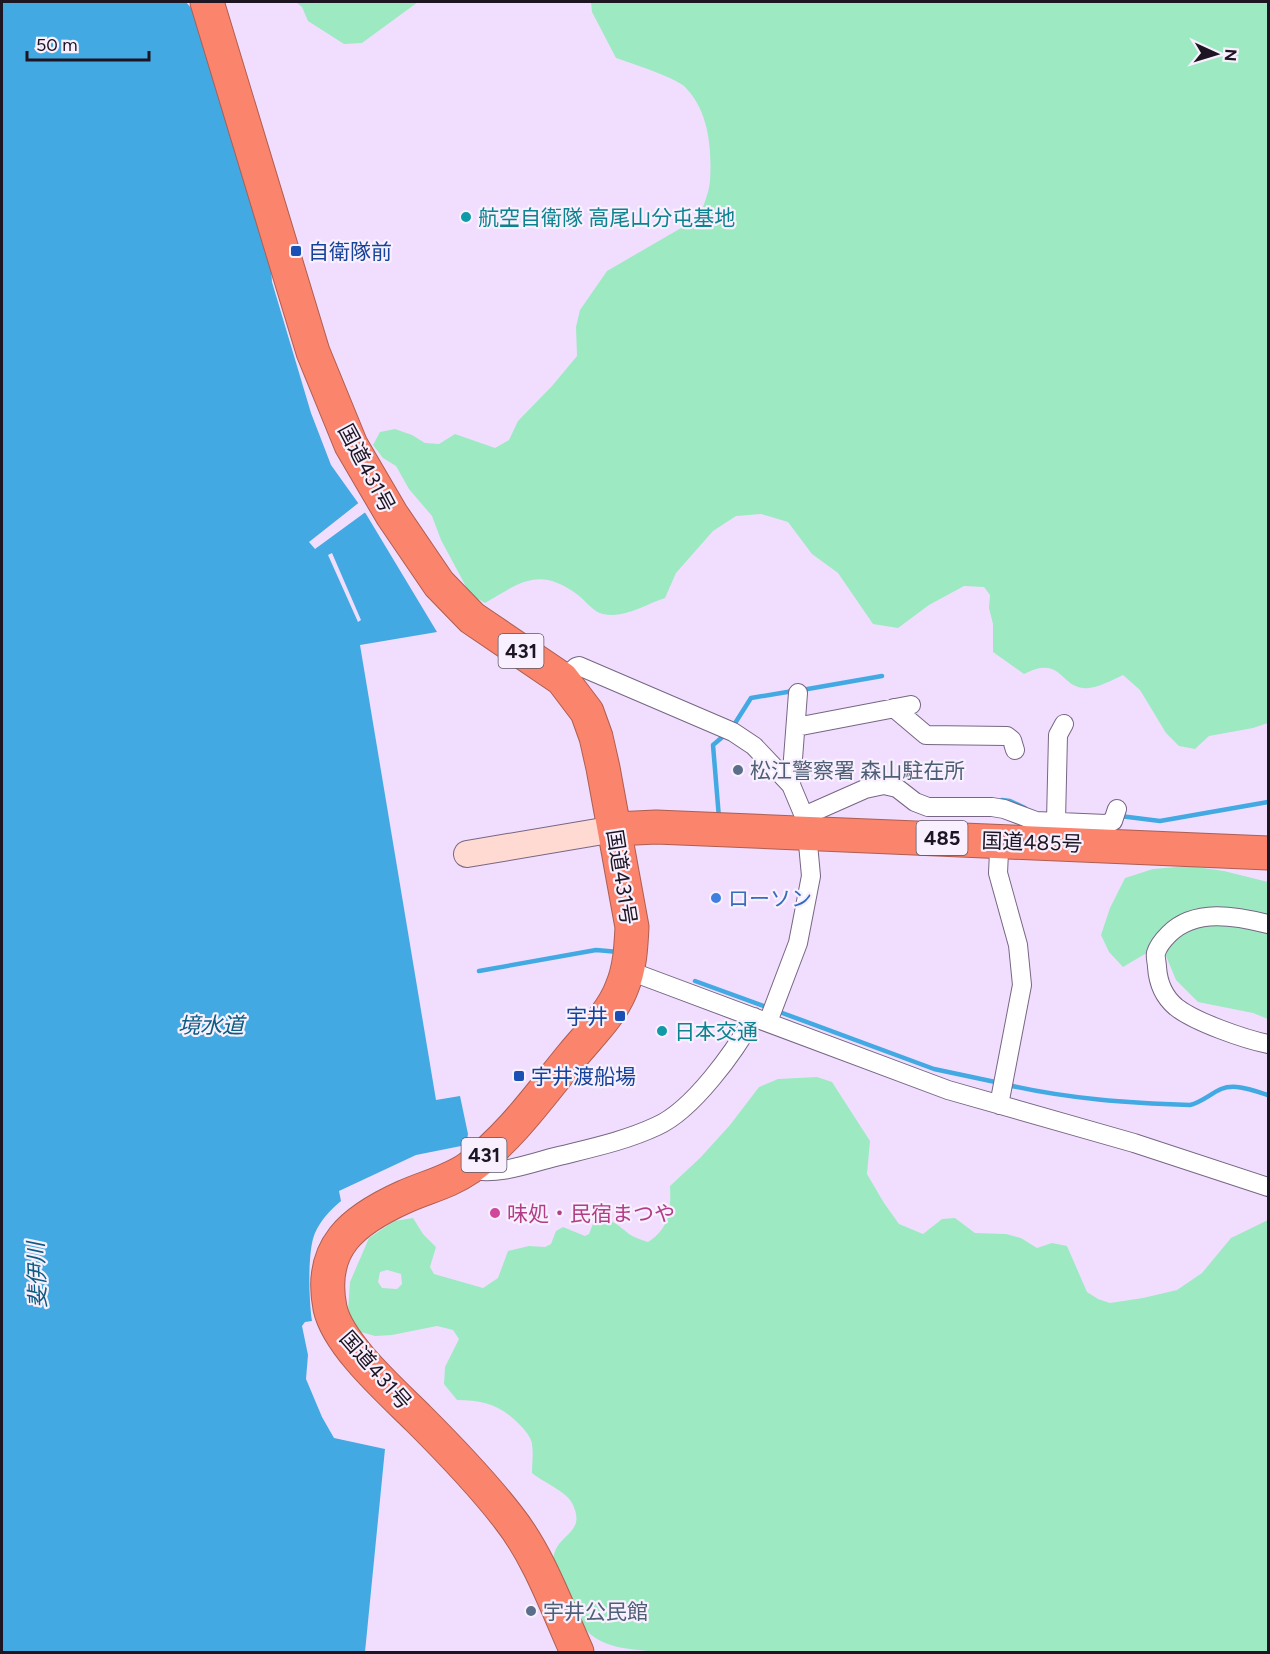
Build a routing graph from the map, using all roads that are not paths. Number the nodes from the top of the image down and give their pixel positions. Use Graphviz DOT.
graph roads {
  1 [pos="207,2"];
  2 [pos="562,679"];
  3 [pos="798,693"];
  4 [pos="1064,724"];
  5 [pos="796,727"];
  6 [pos="1015,750"];
  7 [pos="791,785"];
  8 [pos="992,807"];
  9 [pos="1117,809"];
  10 [pos="804,818"];
  11 [pos="1056,821"];
  12 [pos="615,829"];
  13 [pos="1000,830"];
  14 [pos="999,852"];
  15 [pos="1269,853"];
  16 [pos="466,854"];
  17 [pos="1269,924"];
  18 [pos="627,970"];
  19 [pos="767,1014"];
  20 [pos="1269,1044"];
  21 [pos="1001,1092"];
  22 [pos="468,1168"];
  23 [pos="1269,1187"];
  24 [pos="578,1653"];
  1 -- 2 [label="highway, 国道431号 / 431"];
  2 -- 7 [label="street"];
  2 -- 12 [label="highway, 国道431号 / 431"];
  3 -- 5 [label="street"];
  4 -- 11 [label="street"];
  5 -- 6 [label="street"];
  5 -- 7 [label="street"];
  7 -- 10 [label="street"];
  8 -- 10 [label="street"];
  8 -- 11 [label="street"];
  8 -- 13 [label="street"];
  9 -- 11 [label="street"];
  10 -- 12 [label="highway, 国道485号 / 485"];
  10 -- 15 [label="highway, 国道485号 / 485"];
  10 -- 19 [label="street"];
  12 -- 16 [label="street"];
  12 -- 18 [label="highway, 国道431号 / 431"];
  14 -- 21 [label="street"];
  17 -- 20 [label="street"];
  18 -- 19 [label="street"];
  18 -- 22 [label="highway, 国道431号 / 431"];
  19 -- 21 [label="street"];
  19 -- 22 [label="street"];
  21 -- 23 [label="street"];
  22 -- 24 [label="highway, 国道431号 / 431"];
}
